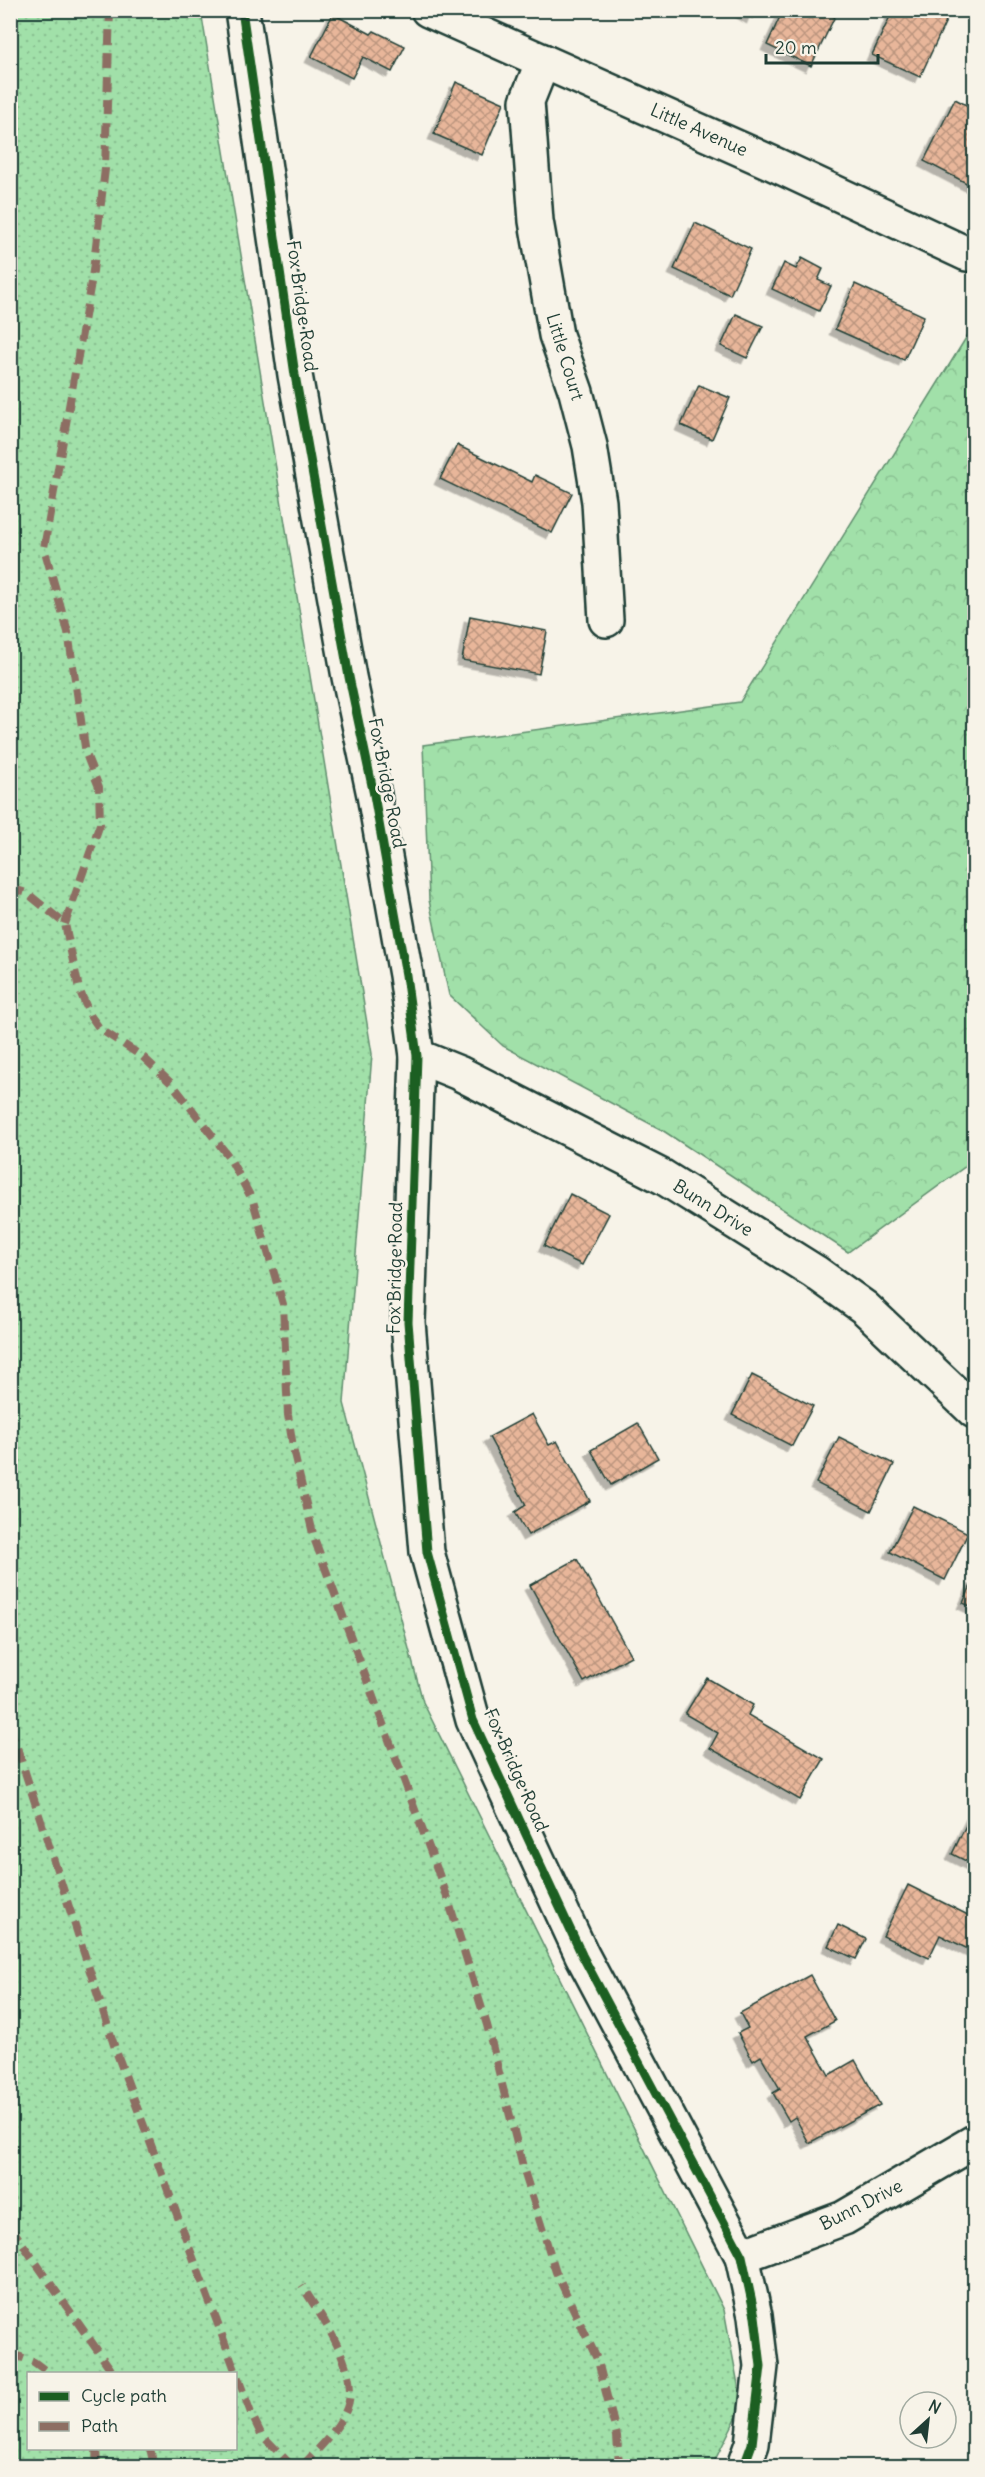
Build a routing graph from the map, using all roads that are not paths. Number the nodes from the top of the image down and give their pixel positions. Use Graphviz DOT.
graph roads {
  1 [pos="242,10"];
  2 [pos="428,10"];
  3 [pos="543,61"];
  4 [pos="967,254"];
  5 [pos="606,620"];
  6 [pos="417,1056"];
  7 [pos="971,1403"];
  8 [pos="975,2142"];
  9 [pos="742,2256"];
  10 [pos="744,2466"];
  1 -- 6 [label="street, Fox Bridge Road"];
  2 -- 3 [label="street, Little Avenue"];
  3 -- 4 [label="street, Little Avenue"];
  3 -- 5 [label="street, Little Court"];
  6 -- 7 [label="street, Bunn Drive"];
  6 -- 9 [label="street, Fox Bridge Road"];
  8 -- 9 [label="street, Bunn Drive"];
  9 -- 10 [label="street, Fox Bridge Road"];
}
